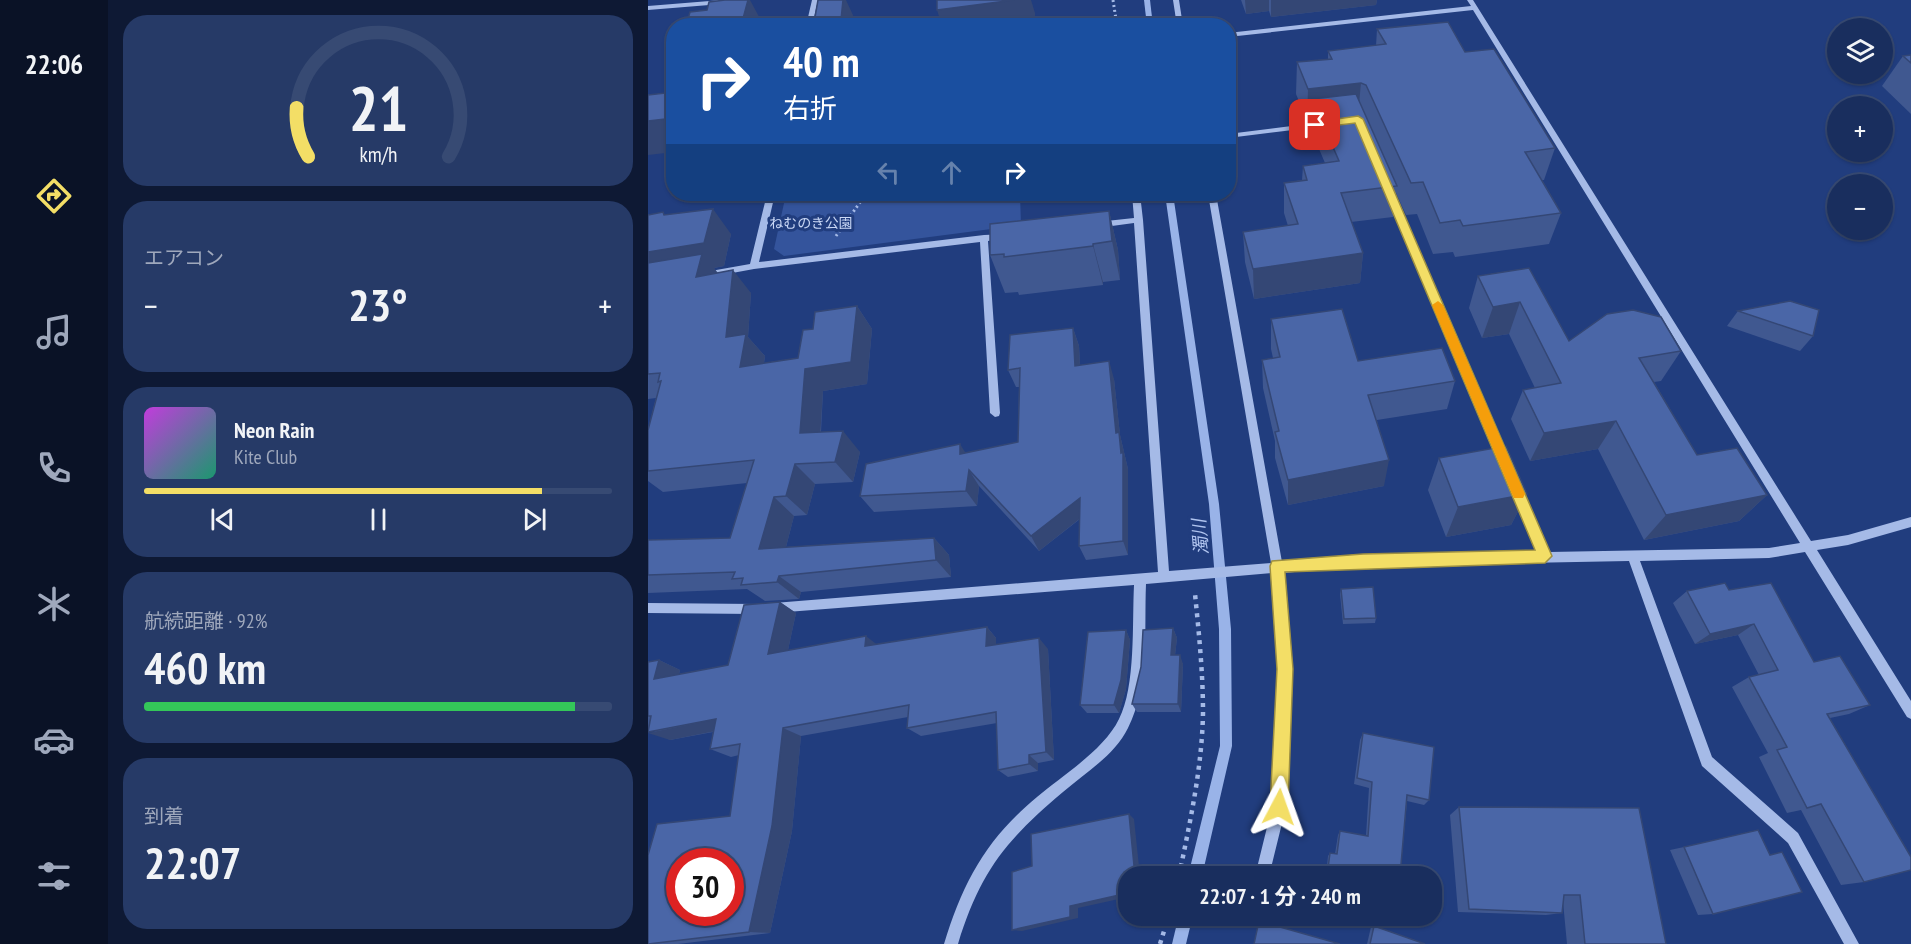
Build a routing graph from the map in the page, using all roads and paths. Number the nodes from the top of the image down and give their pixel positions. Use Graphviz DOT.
graph roads {
  1 [pos="746,0"];
  2 [pos="815,0"];
  3 [pos="1113,0"];
  4 [pos="1176,0"];
  5 [pos="1472,4"];
  6 [pos="648,8"];
  7 [pos="811,18"];
  8 [pos="1116,18"];
  9 [pos="1179,18"];
  10 [pos="1236,34"];
  11 [pos="1335,122"];
  12 [pos="1236,135"];
  13 [pos="1386,185"];
  14 [pos="769,201"];
  15 [pos="861,201"];
  16 [pos="1137,201"];
  17 [pos="1213,201"];
  18 [pos="1139,220"];
  19 [pos="1083,226"];
  20 [pos="1017,234"];
  21 [pos="984,238"];
  22 [pos="830,257"];
  23 [pos="754,266"];
  24 [pos="695,277"];
  25 [pos="995,414"];
  26 [pos="1508,469"];
  27 [pos="1512,480"];
  28 [pos="1911,522"];
  29 [pos="1807,546"];
  30 [pos="1545,556"];
  31 [pos="1633,556"];
  32 [pos="1277,566"];
  33 [pos="1197,574"];
  34 [pos="1164,575"];
  35 [pos="1140,578"];
  36 [pos="648,609"];
  37 [pos="1911,713"];
  38 [pos="1181,866"];
  39 [pos="1264,866"];
  40 [pos="1166,926"];
  41 [pos="951,944"];
  42 [pos="1160,944"];
  43 [pos="1852,944"];
  1 -- 6 [label="street"];
  2 -- 7 [label="street"];
  3 -- 8 [label="path"];
  4 -- 9 [label="street"];
  5 -- 10 [label="street"];
  5 -- 29 [label="street"];
  11 -- 12 [label="street"];
  13 -- 26 [label="street"];
  14 -- 23 [label="street"];
  15 -- 22 [label="path"];
  16 -- 18 [label="street"];
  17 -- 32 [label="street"];
  18 -- 19 [label="street"];
  18 -- 34 [label="street"];
  20 -- 21 [label="street"];
  21 -- 22 [label="street"];
  21 -- 25 [label="street"];
  22 -- 23 [label="street"];
  23 -- 24 [label="street"];
  27 -- 30 [label="street"];
  28 -- 29 [label="street"];
  29 -- 31 [label="street"];
  29 -- 37 [label="street"];
  30 -- 31 [label="street"];
  30 -- 32 [label="street"];
  31 -- 43 [label="street"];
  32 -- 33 [label="street"];
  32 -- 39 [label="street"];
  33 -- 34 [label="street"];
  33 -- 38 [label="path"];
  34 -- 35 [label="street"];
  35 -- 36 [label="street"];
  35 -- 41 [label="street"];
  40 -- 42 [label="path"];
}
